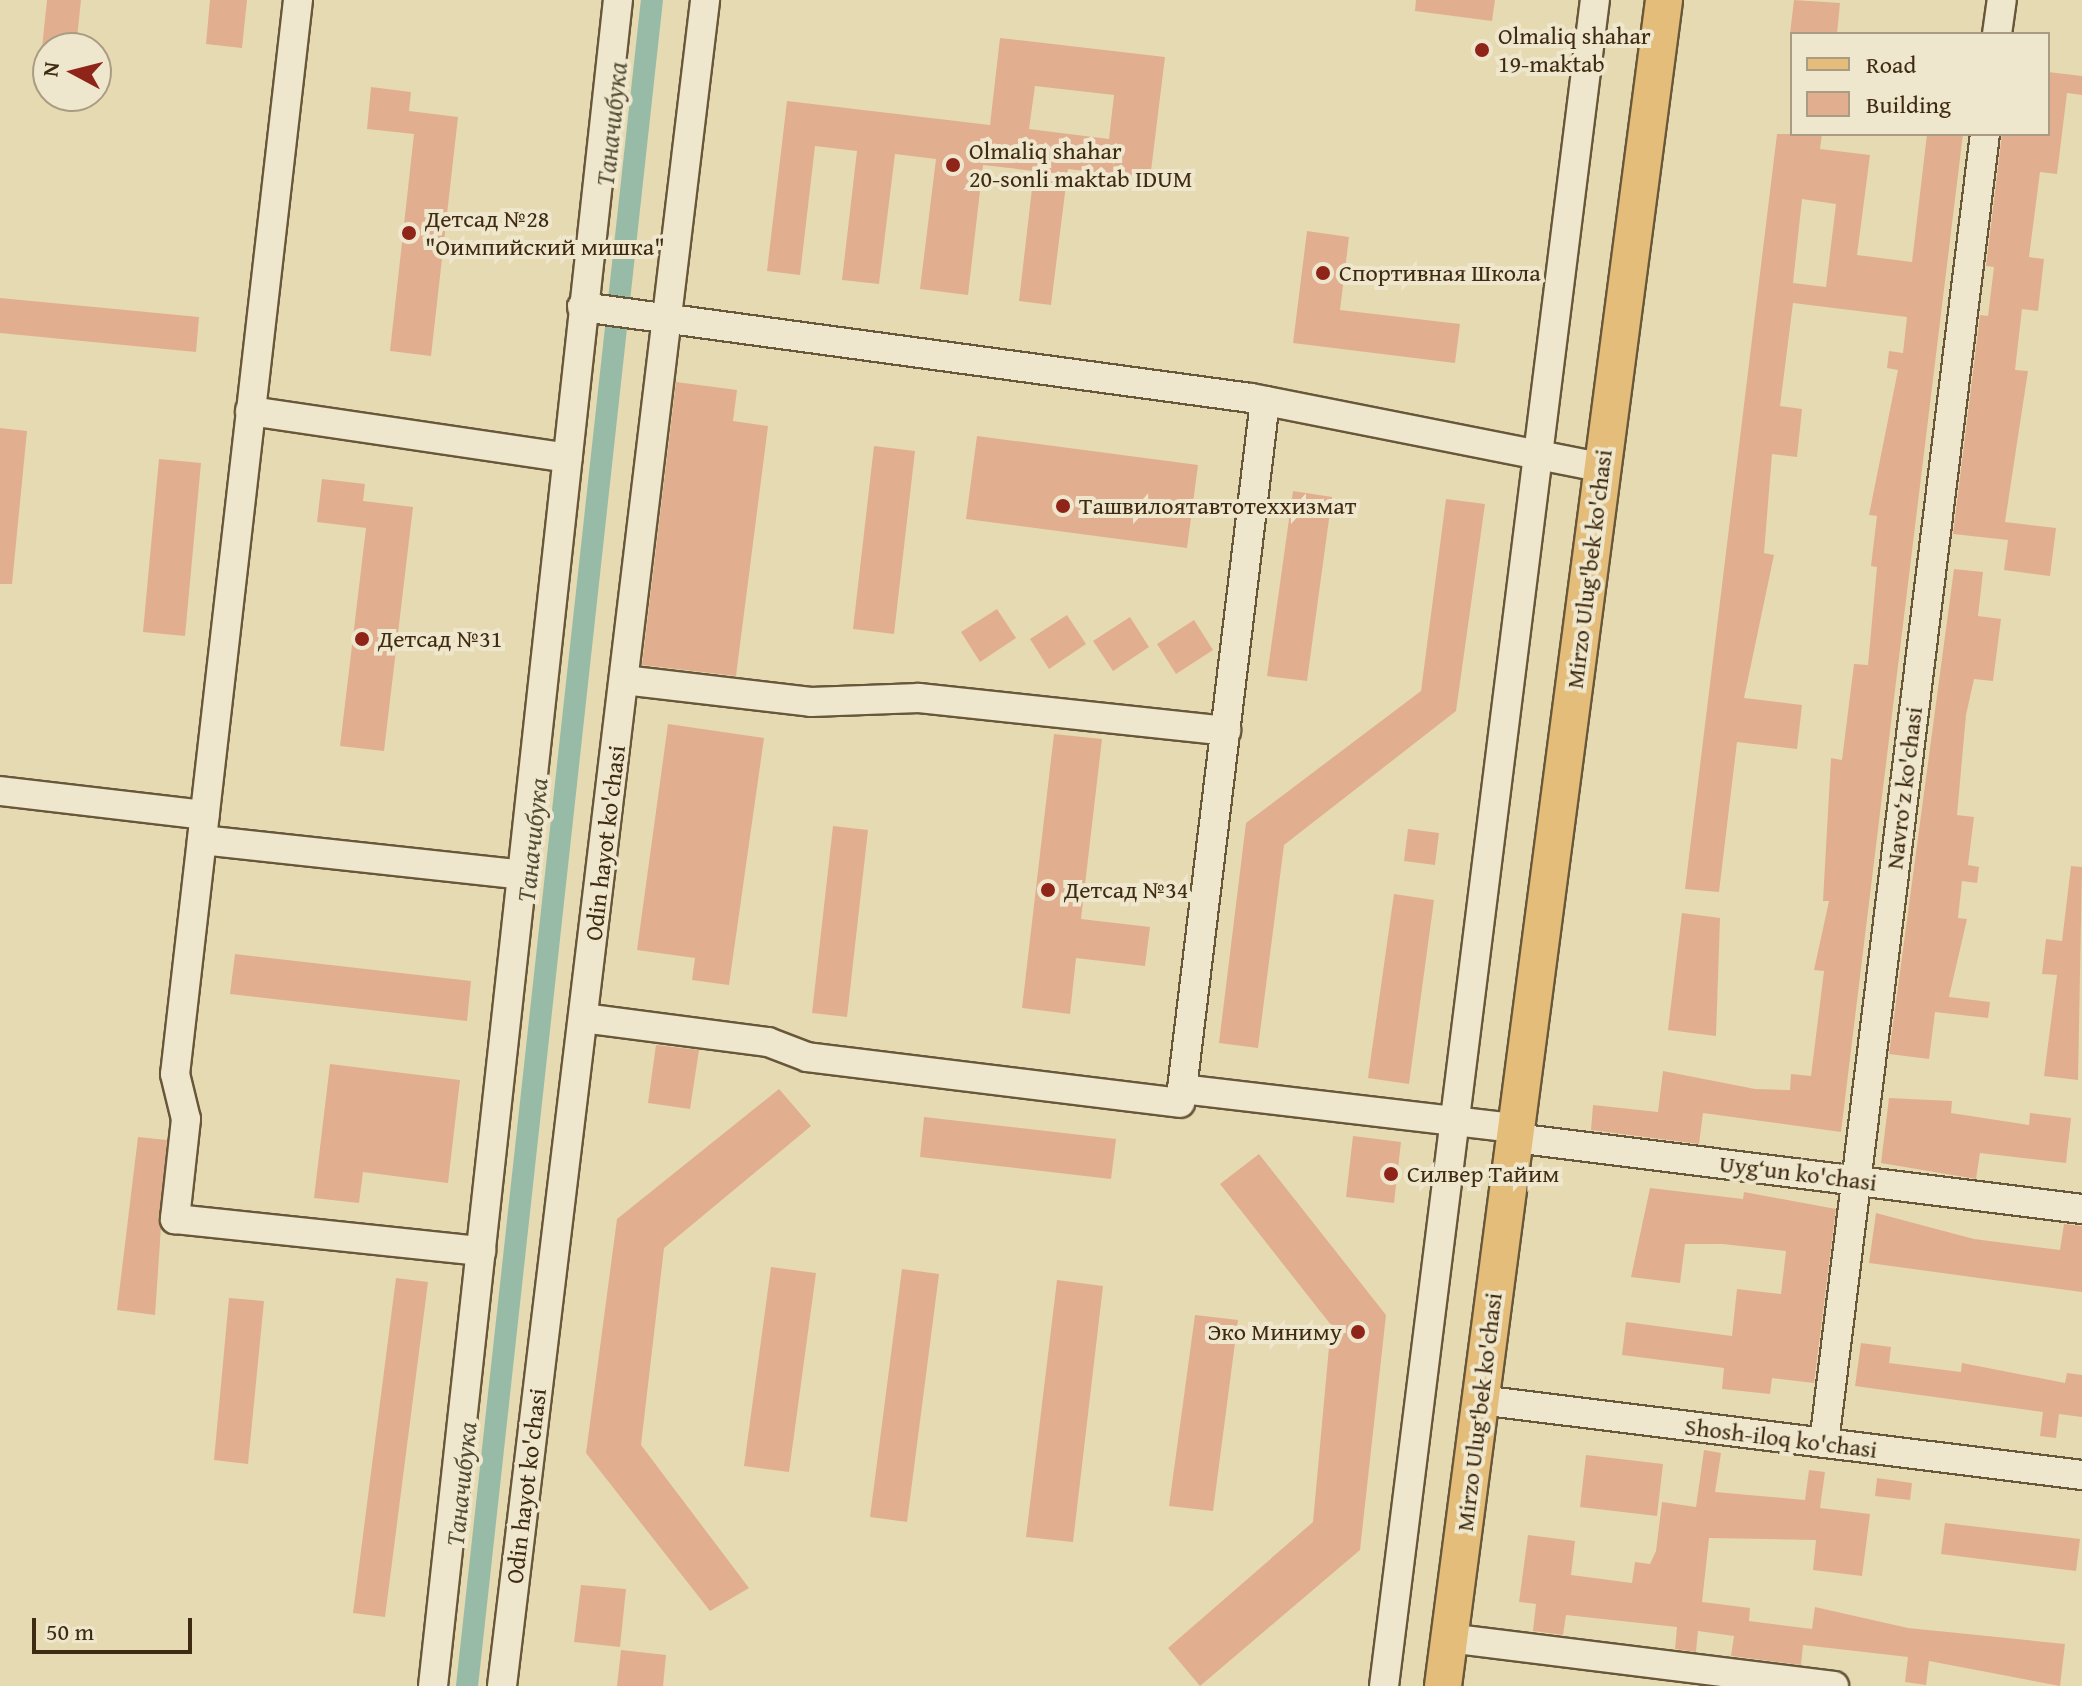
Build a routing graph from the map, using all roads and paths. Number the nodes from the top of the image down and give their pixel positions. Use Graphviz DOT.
graph roads {
  1 [pos="298,0"];
  2 [pos="618,0"];
  3 [pos="705,0"];
  4 [pos="1595,0"];
  5 [pos="1664,0"];
  6 [pos="2002,0"];
  7 [pos="1997,32"];
  8 [pos="1985,136"];
  9 [pos="589,308"];
  10 [pos="670,319"];
  11 [pos="1265,401"];
  12 [pos="250,411"];
  13 [pos="1533,457"];
  14 [pos="568,458"];
  15 [pos="1603,468"];
  16 [pos="624,680"];
  17 [pos="1226,731"];
  18 [pos="0,791"];
  19 [pos="204,828"];
  20 [pos="522,875"];
  21 [pos="583,1018"];
  22 [pos="1180,1103"];
  23 [pos="1452,1123"];
  24 [pos="1515,1133"];
  25 [pos="1855,1180"];
  26 [pos="2082,1209"];
  27 [pos="481,1251"];
  28 [pos="1480,1400"];
  29 [pos="1824,1443"];
  30 [pos="2082,1475"];
  31 [pos="1449,1638"];
  32 [pos="433,1686"];
  33 [pos="502,1686"];
  34 [pos="1384,1686"];
  35 [pos="1443,1686"];
  36 [pos="1834,1686"];
  1 -- 12 [label="street"];
  2 -- 9 [label="street"];
  3 -- 10 [label="street, Odin hayot ko'chasi"];
  4 -- 13 [label="street"];
  5 -- 15 [label="main road, Mirzo Ulug'bek ko'chasi"];
  6 -- 7 [label="street"];
  8 -- 25 [label="street, Navro‘z ko'chasi"];
  9 -- 10 [label="street"];
  9 -- 14 [label="street"];
  10 -- 11 [label="street"];
  10 -- 16 [label="street, Odin hayot ko'chasi"];
  11 -- 13 [label="street"];
  11 -- 17 [label="street"];
  12 -- 14 [label="street"];
  12 -- 19 [label="street"];
  13 -- 15 [label="street"];
  13 -- 23 [label="street"];
  14 -- 20 [label="street"];
  15 -- 24 [label="main road, Mirzo Ulug'bek ko'chasi"];
  16 -- 17 [label="street"];
  16 -- 21 [label="street, Odin hayot ko'chasi"];
  17 -- 23 [label="street, Uyg‘un ko'chasi"];
  18 -- 19 [label="street"];
  19 -- 20 [label="street"];
  19 -- 27 [label="street"];
  20 -- 27 [label="street"];
  21 -- 22 [label="street"];
  21 -- 33 [label="street, Odin hayot ko'chasi"];
  23 -- 24 [label="street, Uyg‘un ko'chasi"];
  23 -- 34 [label="street"];
  24 -- 25 [label="street, Uyg‘un ko'chasi"];
  24 -- 28 [label="main road, Mirzo Ulug‘bek ko'chasi"];
  25 -- 26 [label="street, Uyg‘un ko'chasi"];
  25 -- 29 [label="street, Navro‘z ko'chasi"];
  27 -- 32 [label="street"];
  28 -- 29 [label="street, Shosh-iloq ko'chasi"];
  28 -- 31 [label="main road, Mirzo Ulug‘bek ko'chasi"];
  29 -- 30 [label="street, Shosh-iloq ko'chasi"];
  31 -- 35 [label="main road, Mirzo Ulug‘bek ko'chasi"];
  31 -- 36 [label="street"];
}
